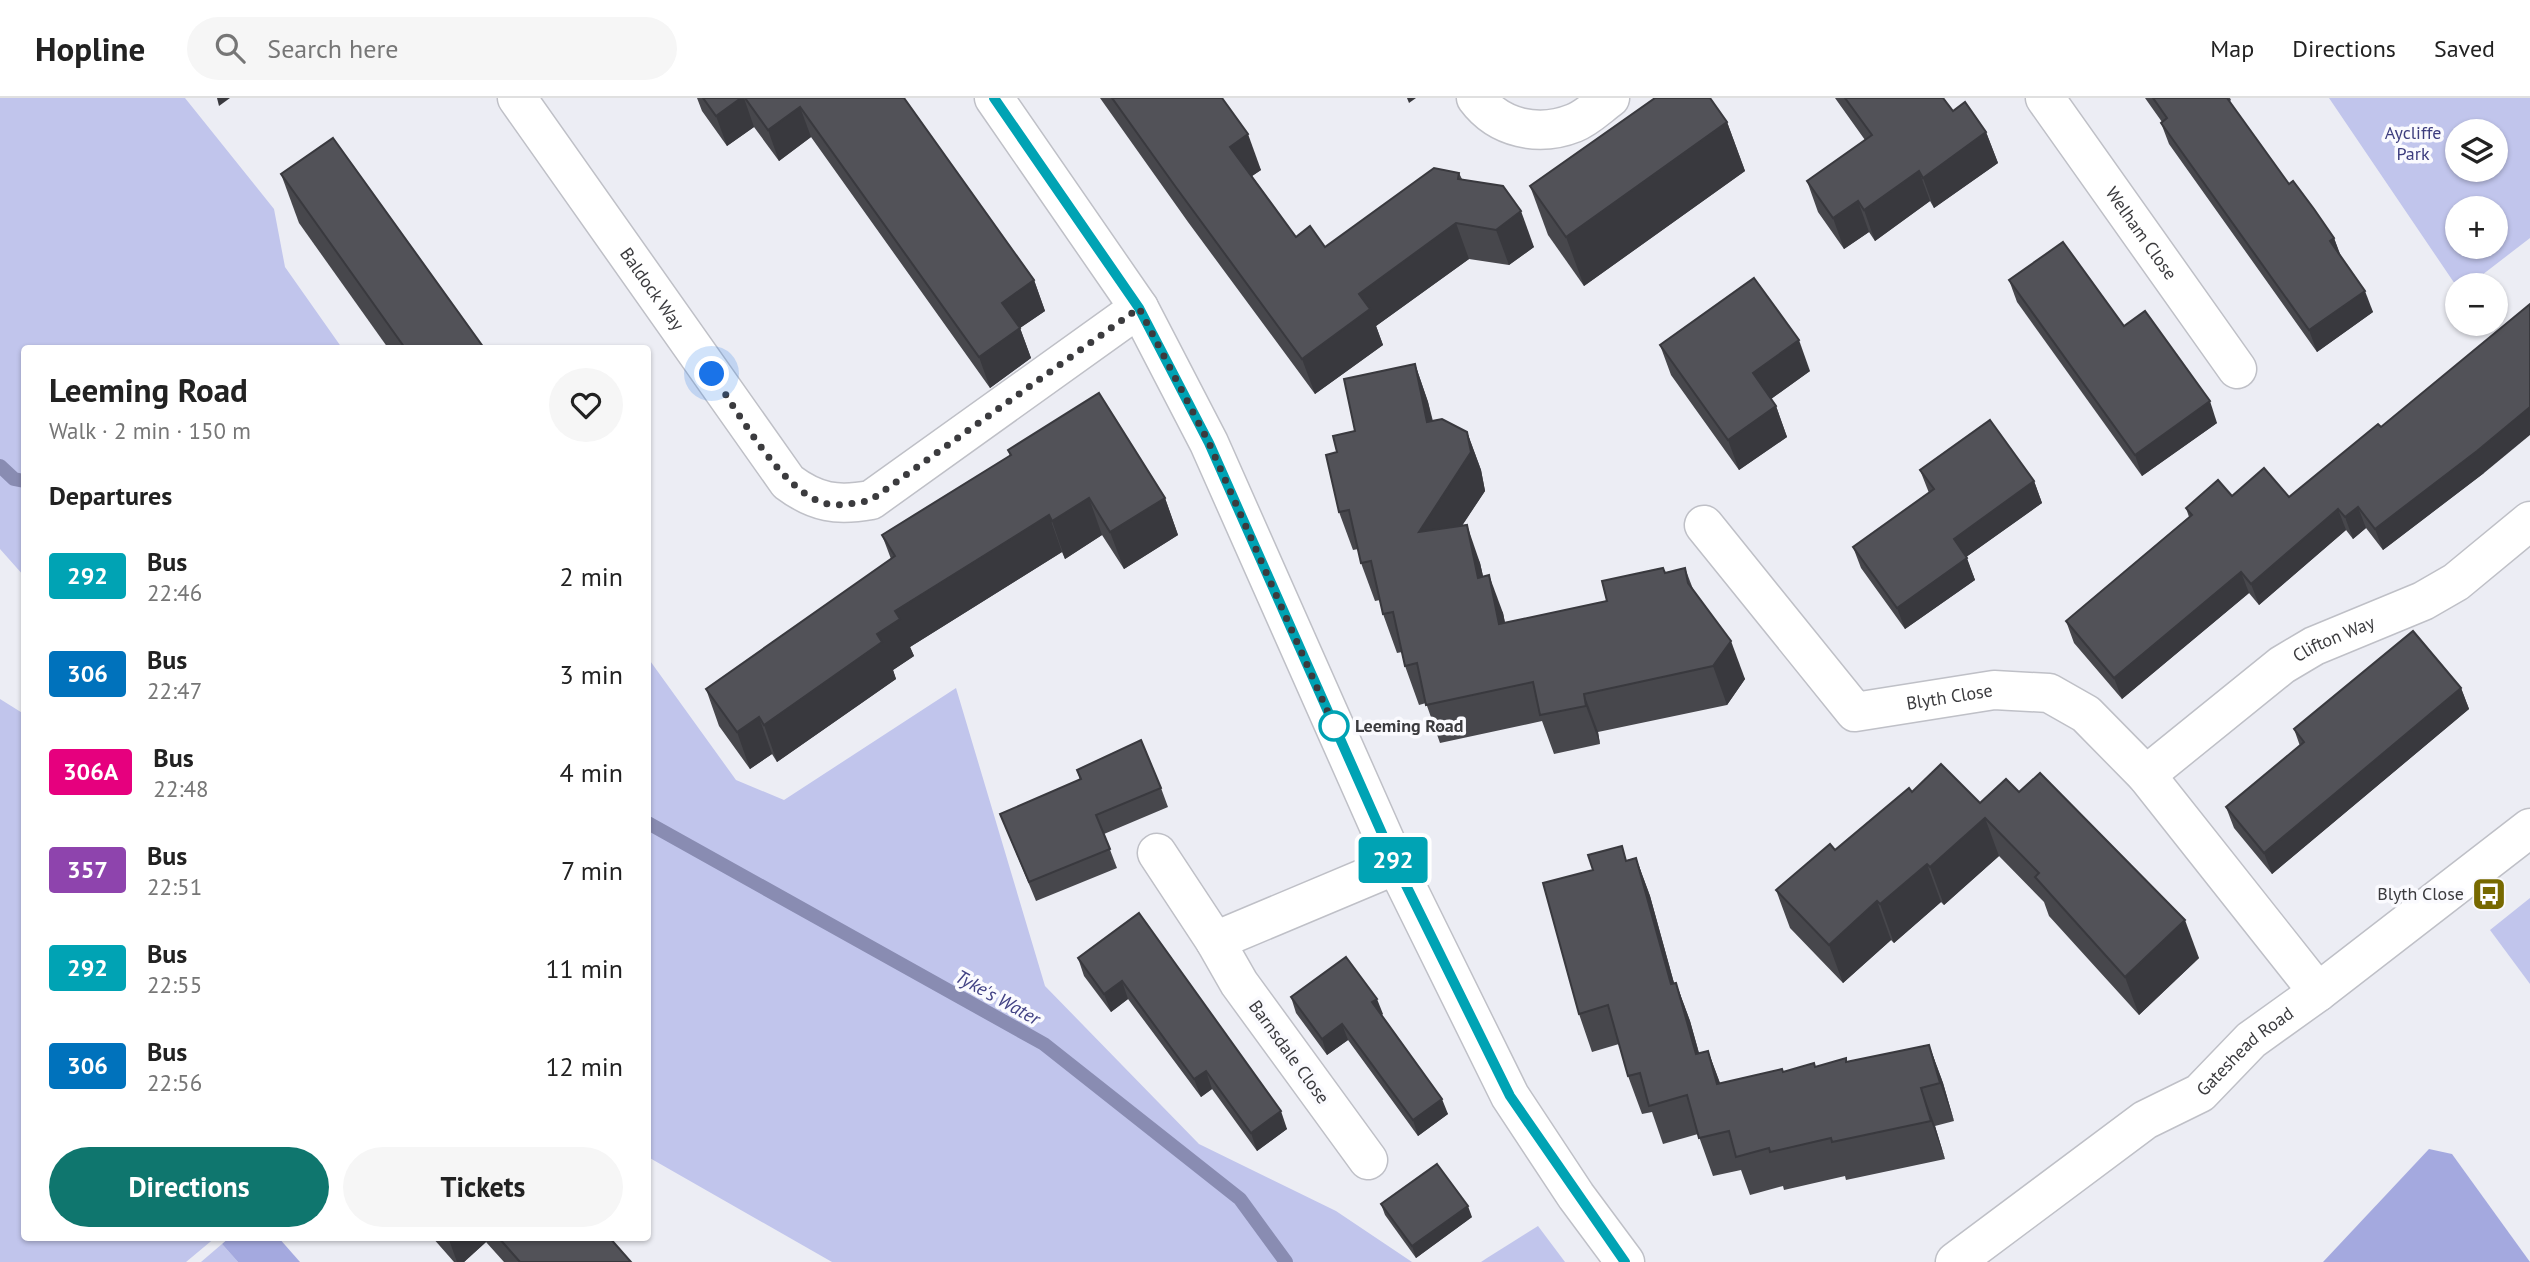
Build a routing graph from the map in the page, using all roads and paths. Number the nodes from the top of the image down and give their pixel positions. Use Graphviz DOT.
graph roads {
  1 [pos="517,98"];
  2 [pos="994,98"];
  3 [pos="1476,98"];
  4 [pos="1610,98"];
  5 [pos="2045,98"];
  6 [pos="1139,308"];
  7 [pos="2237,369"];
  8 [pos="2530,521"];
  9 [pos="1704,525"];
  10 [pos="2146,775"];
  11 [pos="2530,828"];
  12 [pos="1157,853"];
  13 [pos="1396,865"];
  14 [pos="1215,941"];
  15 [pos="2318,992"];
  16 [pos="1368,1160"];
  17 [pos="1625,1262"];
  18 [pos="1955,1262"];
  1 -- 6 [label="street, Baldock Way"];
  2 -- 6 [label="street"];
  3 -- 4 [label="street"];
  5 -- 7 [label="street, Welham Close"];
  6 -- 13 [label="street"];
  8 -- 10 [label="street, Clifton Way"];
  9 -- 10 [label="street, Blyth Close"];
  10 -- 15 [label="street, Blyth Close"];
  11 -- 15 [label="street, Gateshead Road"];
  12 -- 14 [label="street, Barnsdale Close"];
  13 -- 14 [label="street"];
  13 -- 17 [label="street"];
  14 -- 16 [label="street, Barnsdale Close"];
  15 -- 18 [label="street, Gateshead Road"];
}
